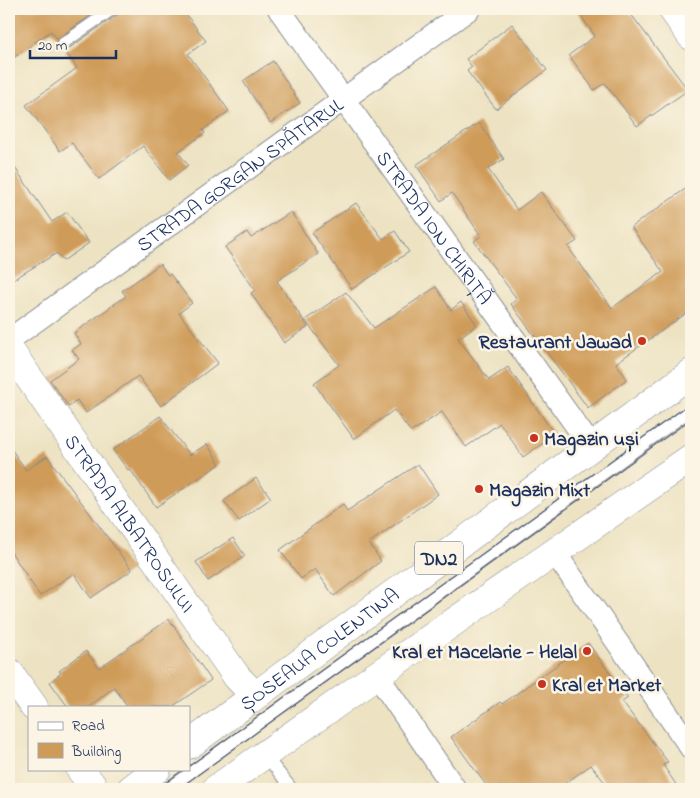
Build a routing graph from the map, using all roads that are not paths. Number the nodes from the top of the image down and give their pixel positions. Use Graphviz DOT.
graph roads {
  1 [pos="113,9"];
  2 [pos="279,9"];
  3 [pos="468,9"];
  4 [pos="672,9"];
  5 [pos="691,36"];
  6 [pos="62,44"];
  7 [pos="342,98"];
  8 [pos="9,340"];
  9 [pos="9,349"];
  10 [pos="691,373"];
  11 [pos="691,410"];
  12 [pos="590,445"];
  13 [pos="691,458"];
  14 [pos="554,553"];
  15 [pos="9,672"];
  16 [pos="377,675"];
  17 [pos="254,695"];
  18 [pos="33,706"];
  19 [pos="190,744"];
  20 [pos="691,748"];
  21 [pos="264,754"];
  22 [pos="81,770"];
  23 [pos="156,770"];
  24 [pos="95,789"];
  25 [pos="131,789"];
  26 [pos="168,789"];
  27 [pos="216,789"];
  28 [pos="292,789"];
  29 [pos="454,789"];
  1 -- 6 [label="lane"];
  2 -- 7 [label="street, STRADA ION CHIRIȚĂ"];
  3 -- 7 [label="street, STRADA GORGAN SPĂTARUL"];
  4 -- 5 [label="main road"];
  7 -- 8 [label="street, STRADA GORGAN SPĂTARUL"];
  7 -- 12 [label="street, STRADA ION CHIRIȚĂ"];
  9 -- 17 [label="main road, STRADA ALBATROSULUI"];
  10 -- 12 [label="main road, ȘOSEAUA COLENTINA / DN2"];
  11 -- 26 [label="lane"];
  12 -- 17 [label="main road, ȘOSEAUA COLENTINA / DN2"];
  13 -- 14 [label="main road"];
  14 -- 16 [label="main road"];
  14 -- 20 [label="street"];
  15 -- 18 [label="main road"];
  16 -- 21 [label="main road"];
  16 -- 29 [label="street"];
  17 -- 19 [label="main road, ȘOSEAUA COLENTINA / DN2"];
  21 -- 27 [label="main road"];
  21 -- 28 [label="lane"];
  22 -- 24 [label="main road"];
  23 -- 25 [label="main road"];
}
